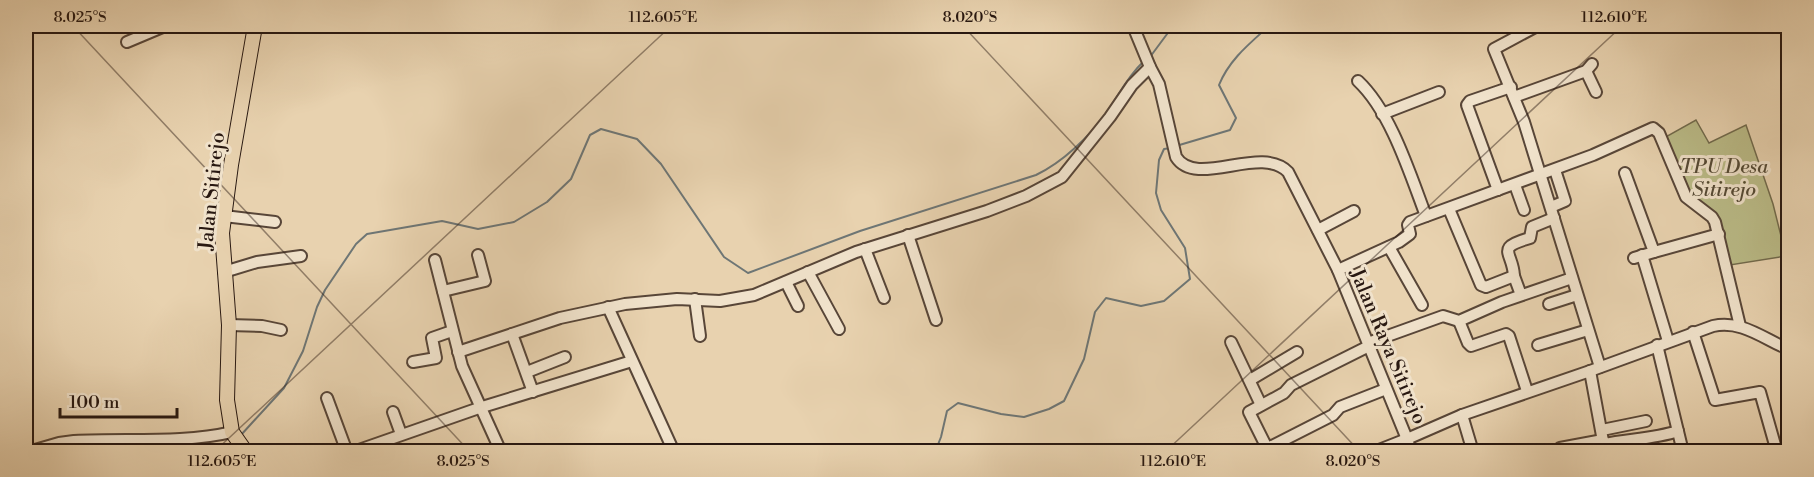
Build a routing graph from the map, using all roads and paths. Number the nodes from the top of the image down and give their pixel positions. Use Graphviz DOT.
graph roads {
  1 [pos="165,26"];
  2 [pos="255,26"];
  3 [pos="1133,26"];
  4 [pos="1537,26"];
  5 [pos="127,42"];
  6 [pos="1148,61"];
  7 [pos="1358,81"];
  8 [pos="1439,92"];
  9 [pos="1512,92"];
  10 [pos="1596,92"];
  11 [pos="1382,114"];
  12 [pos="1555,170"];
  13 [pos="1625,173"];
  14 [pos="1541,175"];
  15 [pos="1515,185"];
  16 [pos="1497,190"];
  17 [pos="1449,208"];
  18 [pos="1524,210"];
  19 [pos="1354,211"];
  20 [pos="1552,213"];
  21 [pos="224,216"];
  22 [pos="1426,216"];
  23 [pos="275,222"];
  24 [pos="1318,230"];
  25 [pos="1719,234"];
  26 [pos="908,235"];
  27 [pos="1389,246"];
  28 [pos="865,249"];
  29 [pos="1654,252"];
  30 [pos="478,255"];
  31 [pos="301,256"];
  32 [pos="435,260"];
  33 [pos="1338,270"];
  34 [pos="224,272"];
  35 [pos="808,272"];
  36 [pos="1514,276"];
  37 [pos="1572,278"];
  38 [pos="786,282"];
  39 [pos="443,291"];
  40 [pos="1521,295"];
  41 [pos="1577,295"];
  42 [pos="884,297"];
  43 [pos="695,299"];
  44 [pos="1549,304"];
  45 [pos="1422,305"];
  46 [pos="798,306"];
  47 [pos="608,307"];
  48 [pos="936,320"];
  49 [pos="1460,320"];
  50 [pos="230,325"];
  51 [pos="1740,326"];
  52 [pos="839,329"];
  53 [pos="281,330"];
  54 [pos="1588,330"];
  55 [pos="452,331"];
  56 [pos="1693,332"];
  57 [pos="513,334"];
  58 [pos="700,336"];
  59 [pos="1668,341"];
  60 [pos="1231,342"];
  61 [pos="1368,345"];
  62 [pos="1538,345"];
  63 [pos="1657,345"];
  64 [pos="1788,349"];
  65 [pos="459,352"];
  66 [pos="1297,352"];
  67 [pos="565,357"];
  68 [pos="632,361"];
  69 [pos="413,362"];
  70 [pos="1595,369"];
  71 [pos="527,372"];
  72 [pos="1250,380"];
  73 [pos="1386,389"];
  74 [pos="1527,391"];
  75 [pos="533,392"];
  76 [pos="327,398"];
  77 [pos="1261,405"];
  78 [pos="479,408"];
  79 [pos="393,412"];
  80 [pos="1462,415"];
  81 [pos="1646,421"];
  82 [pos="1678,431"];
  83 [pos="401,434"];
  84 [pos="1407,439"];
  85 [pos="1603,441"];
  86 [pos="238,444"];
  87 [pos="1560,448"];
  88 [pos="1268,450"];
  89 [pos="28,452"];
  90 [pos="347,452"];
  91 [pos="352,452"];
  92 [pos="501,452"];
  93 [pos="674,452"];
  94 [pos="1374,452"];
  95 [pos="1411,452"];
  96 [pos="1473,452"];
  97 [pos="1683,452"];
  98 [pos="1776,452"];
  1 -- 5 [label="street"];
  2 -- 21 [label="main road, Jalan Sitirejo"];
  3 -- 6 [label="street"];
  4 -- 9 [label="street"];
  6 -- 24 [label="street, Jalan Raya Sitirejo"];
  6 -- 26 [label="street"];
  7 -- 11 [label="street"];
  8 -- 11 [label="street"];
  9 -- 10 [label="street"];
  9 -- 14 [label="street"];
  9 -- 16 [label="street"];
  11 -- 22 [label="street"];
  12 -- 14 [label="street"];
  12 -- 20 [label="street"];
  12 -- 25 [label="street"];
  13 -- 29 [label="street"];
  14 -- 15 [label="street"];
  14 -- 20 [label="street"];
  15 -- 16 [label="street"];
  15 -- 18 [label="street"];
  16 -- 17 [label="street"];
  17 -- 22 [label="street"];
  17 -- 36 [label="street"];
  19 -- 24 [label="street"];
  20 -- 36 [label="street"];
  20 -- 37 [label="street"];
  21 -- 23 [label="street"];
  21 -- 34 [label="main road, Jalan Sitirejo"];
  22 -- 27 [label="street"];
  24 -- 33 [label="street, Jalan Raya Sitirejo"];
  25 -- 29 [label="street"];
  25 -- 51 [label="street"];
  26 -- 28 [label="street"];
  26 -- 48 [label="street"];
  27 -- 33 [label="street"];
  27 -- 45 [label="street"];
  28 -- 35 [label="street"];
  28 -- 42 [label="street"];
  29 -- 59 [label="street"];
  30 -- 39 [label="street"];
  31 -- 34 [label="street"];
  32 -- 39 [label="street"];
  33 -- 61 [label="street, Jalan Raya Sitirejo"];
  34 -- 50 [label="main road, Jalan Sitirejo"];
  35 -- 38 [label="street"];
  35 -- 52 [label="street"];
  36 -- 40 [label="street"];
  37 -- 40 [label="street"];
  37 -- 41 [label="street"];
  38 -- 43 [label="street"];
  38 -- 46 [label="street"];
  39 -- 55 [label="street"];
  40 -- 49 [label="street"];
  41 -- 44 [label="street"];
  41 -- 54 [label="street"];
  43 -- 47 [label="street"];
  43 -- 58 [label="street"];
  47 -- 57 [label="street"];
  47 -- 68 [label="street"];
  49 -- 61 [label="street"];
  49 -- 74 [label="street"];
  50 -- 53 [label="street"];
  50 -- 86 [label="main road, Jalan Sitirejo"];
  51 -- 56 [label="street, Jalan Raya Sitirejo"];
  51 -- 64 [label="street, Jalan Raya Sitirejo"];
  54 -- 62 [label="street"];
  54 -- 70 [label="street"];
  55 -- 65 [label="street"];
  55 -- 69 [label="street"];
  56 -- 59 [label="street, Jalan Raya Sitirejo"];
  56 -- 98 [label="street"];
  57 -- 65 [label="street"];
  57 -- 71 [label="street"];
  59 -- 63 [label="street, Jalan Raya Sitirejo"];
  60 -- 72 [label="street"];
  61 -- 73 [label="street, Jalan Raya Sitirejo"];
  61 -- 77 [label="street"];
  63 -- 70 [label="street, Jalan Raya Sitirejo"];
  63 -- 82 [label="street"];
  65 -- 78 [label="street"];
  66 -- 72 [label="street"];
  67 -- 71 [label="street"];
  68 -- 75 [label="street"];
  68 -- 93 [label="street"];
  70 -- 74 [label="street, Jalan Raya Sitirejo"];
  70 -- 85 [label="street"];
  71 -- 75 [label="street"];
  72 -- 77 [label="street"];
  73 -- 84 [label="street, Jalan Raya Sitirejo"];
  73 -- 88 [label="street"];
  74 -- 80 [label="street, Jalan Raya Sitirejo"];
  75 -- 78 [label="street"];
  76 -- 90 [label="street"];
  77 -- 88 [label="street"];
  78 -- 83 [label="street"];
  78 -- 92 [label="street"];
  79 -- 83 [label="street"];
  80 -- 84 [label="street, Jalan Raya Sitirejo"];
  80 -- 96 [label="street"];
  81 -- 85 [label="street"];
  82 -- 85 [label="street"];
  82 -- 97 [label="street"];
  83 -- 91 [label="street"];
  84 -- 94 [label="street"];
  84 -- 95 [label="street"];
  85 -- 87 [label="street"];
  86 -- 89 [label="street"];
}
